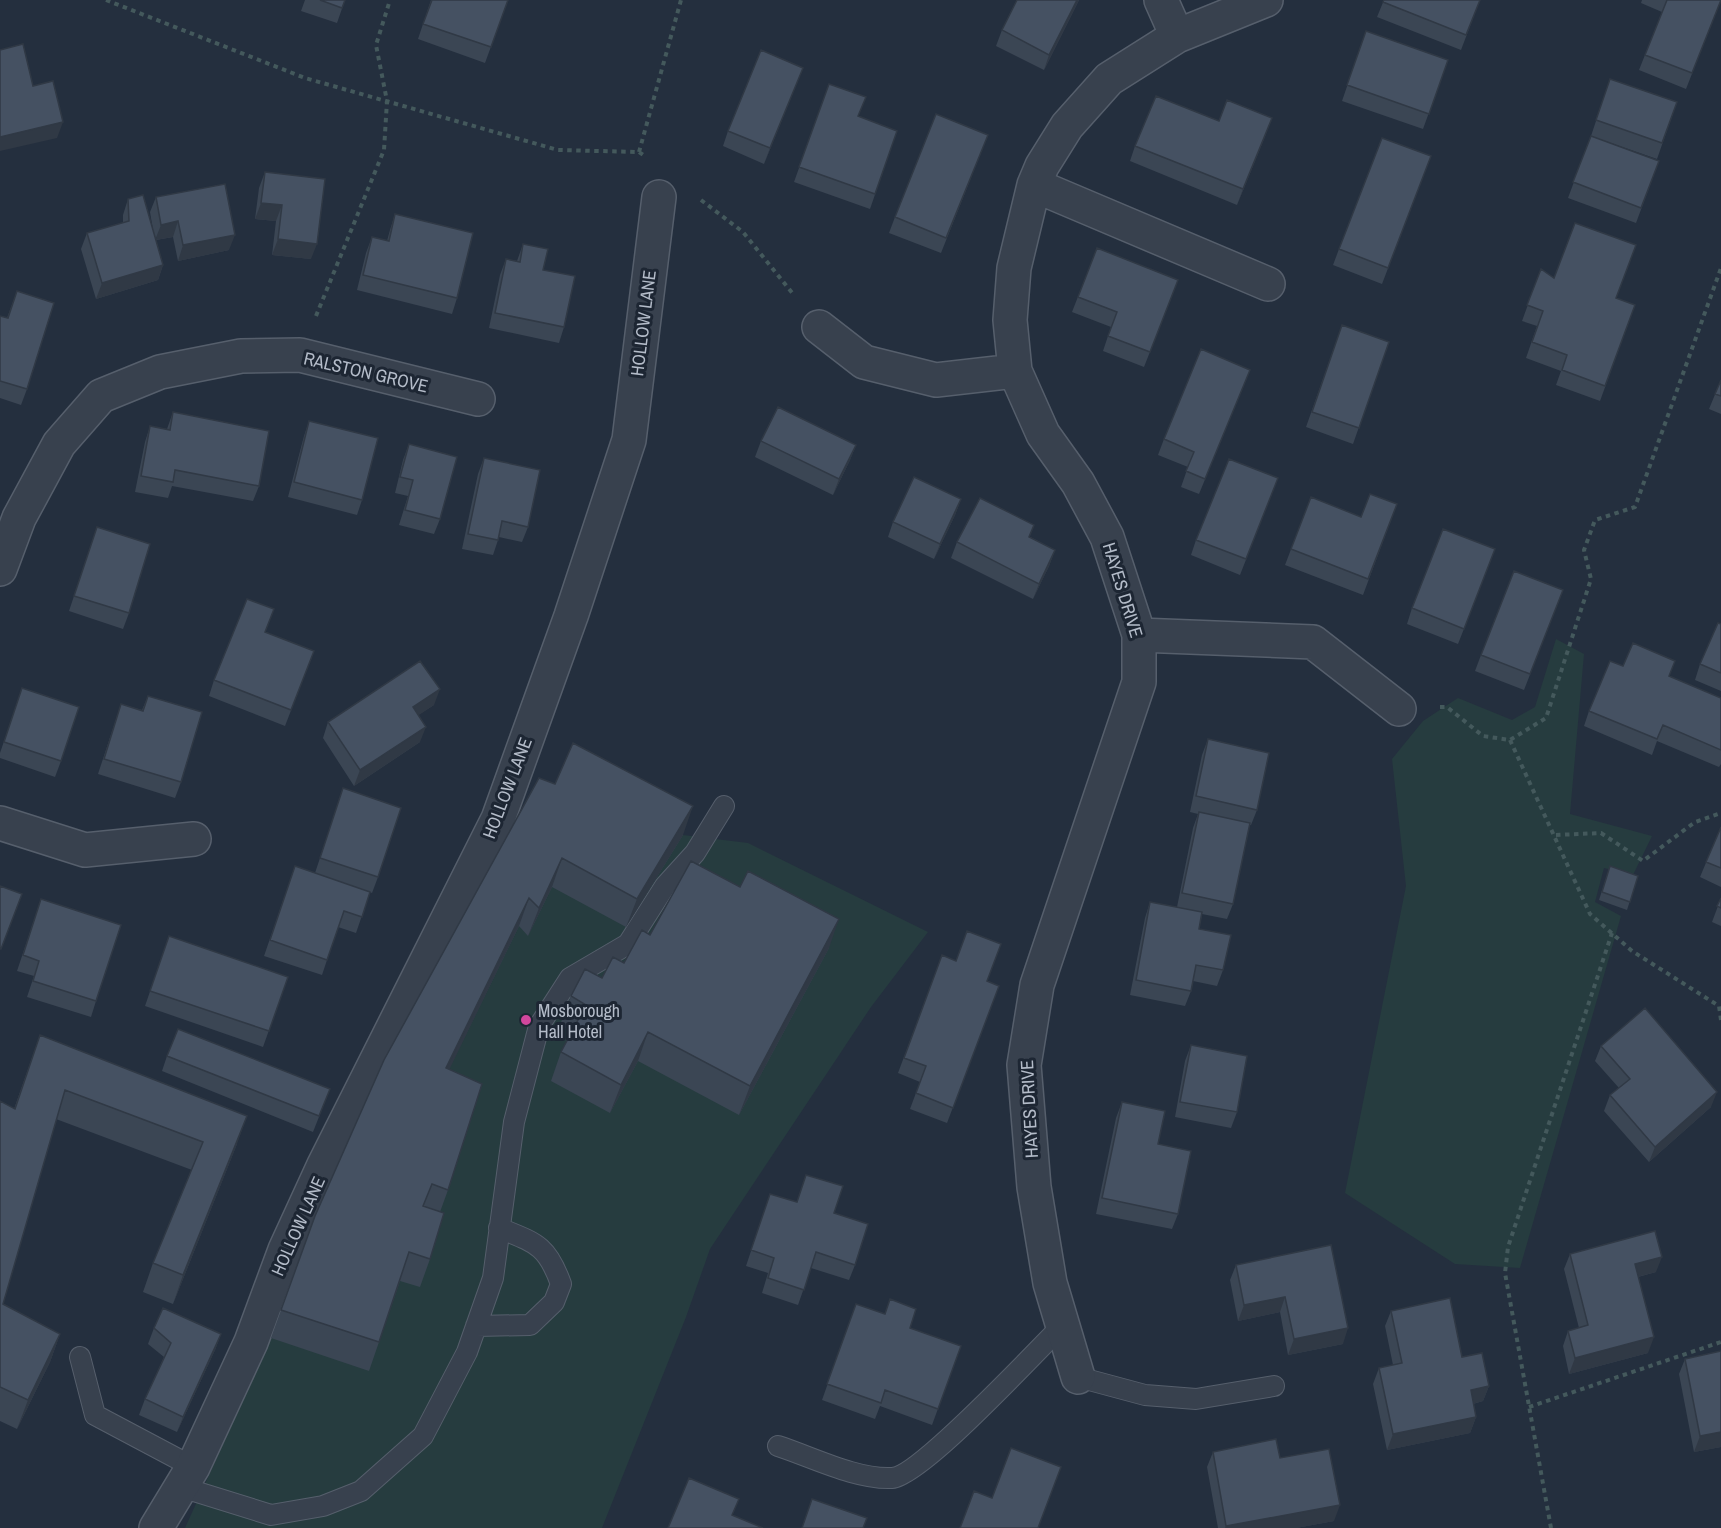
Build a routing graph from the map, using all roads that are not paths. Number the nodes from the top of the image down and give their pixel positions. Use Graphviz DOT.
graph roads {
  1 [pos="1161,0"];
  2 [pos="1266,0"];
  3 [pos="1177,36"];
  4 [pos="1034,184"];
  5 [pos="659,197"];
  6 [pos="1268,284"];
  7 [pos="819,327"];
  8 [pos="1015,370"];
  9 [pos="478,399"];
  10 [pos="10,511"];
  11 [pos="0,569"];
  12 [pos="1139,634"];
  13 [pos="1400,709"];
  14 [pos="724,806"];
  15 [pos="0,823"];
  16 [pos="194,839"];
  17 [pos="499,1228"];
  18 [pos="476,1326"];
  19 [pos="1062,1326"];
  20 [pos="80,1358"];
  21 [pos="1078,1377"];
  22 [pos="1274,1386"];
  23 [pos="778,1446"];
  24 [pos="187,1477"];
  25 [pos="156,1528"];
  1 -- 3 [label="street"];
  2 -- 3 [label="street, HAYES DRIVE"];
  3 -- 4 [label="street, HAYES DRIVE"];
  4 -- 6 [label="street"];
  4 -- 8 [label="street, HAYES DRIVE"];
  5 -- 24 [label="street, HOLLOW LANE"];
  7 -- 8 [label="street"];
  8 -- 12 [label="street, HAYES DRIVE"];
  9 -- 10 [label="street, RALSTON GROVE"];
  10 -- 11 [label="street, RALSTON GROVE"];
  12 -- 13 [label="street"];
  12 -- 19 [label="street, HAYES DRIVE"];
  14 -- 17 [label="lane"];
  15 -- 16 [label="street"];
  17 -- 18 [label="lane"];
  17 -- 18 [label="lane"];
  18 -- 24 [label="lane"];
  19 -- 21 [label="street, HAYES DRIVE"];
  19 -- 23 [label="lane"];
  20 -- 24 [label="lane"];
  21 -- 22 [label="lane"];
  24 -- 25 [label="street, HOLLOW LANE"];
}
